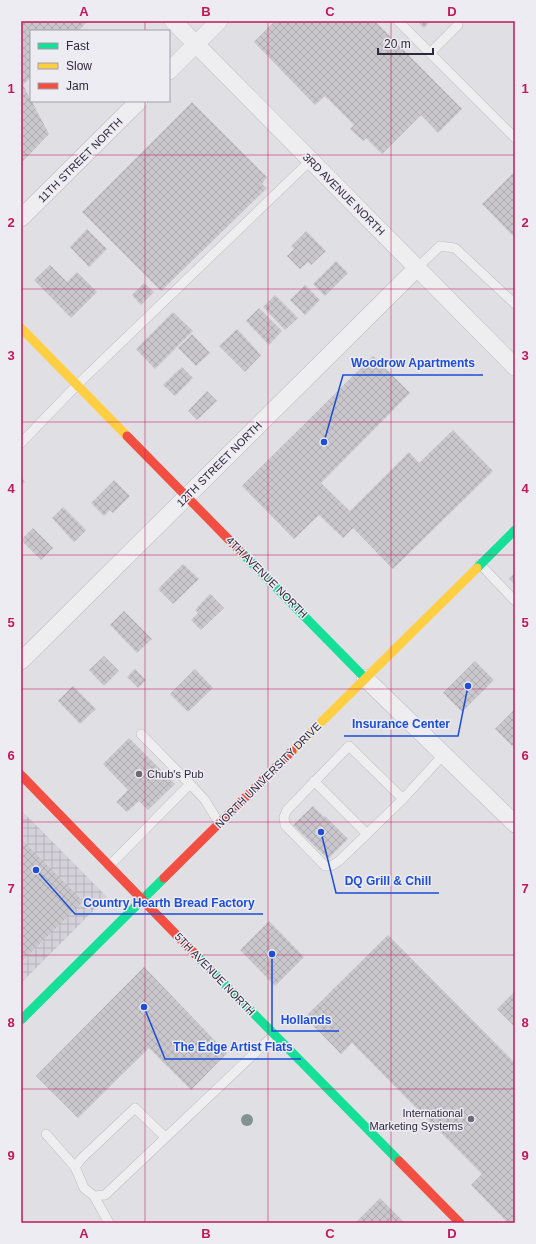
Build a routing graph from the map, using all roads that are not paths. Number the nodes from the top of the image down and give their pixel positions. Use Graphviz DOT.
graph roads {
  1 [pos="173,21"];
  2 [pos="219,21"];
  3 [pos="398,21"];
  4 [pos="458,25"];
  5 [pos="196,44"];
  6 [pos="430,53"];
  7 [pos="170,70"];
  8 [pos="138,102"];
  9 [pos="515,138"];
  10 [pos="311,160"];
  11 [pos="21,218"];
  12 [pos="417,268"];
  13 [pos="515,304"];
  14 [pos="21,328"];
  15 [pos="514,363"];
  16 [pos="77,386"];
  17 [pos="21,443"];
  18 [pos="187,496"];
  19 [pos="515,530"];
  20 [pos="480,564"];
  21 [pos="515,601"];
  22 [pos="21,661"];
  23 [pos="366,678"];
  24 [pos="141,734"];
  25 [pos="444,754"];
  26 [pos="21,775"];
  27 [pos="314,781"];
  28 [pos="190,784"];
  29 [pos="403,799"];
  30 [pos="219,823"];
  31 [pos="515,824"];
  32 [pos="367,834"];
  33 [pos="109,866"];
  34 [pos="142,900"];
  35 [pos="21,1020"];
  36 [pos="274,1035"];
  37 [pos="46,1134"];
  38 [pos="165,1137"];
  39 [pos="75,1167"];
  40 [pos="94,1196"];
  41 [pos="109,1223"];
  42 [pos="460,1223"];
  1 -- 5 [label="street, 3RD AVENUE NORTH"];
  2 -- 5 [label="street"];
  3 -- 6 [label="lane"];
  4 -- 6 [label="lane"];
  5 -- 7 [label="street"];
  5 -- 10 [label="street, 3RD AVENUE NORTH"];
  6 -- 9 [label="lane"];
  8 -- 11 [label="street, 11TH STREET NORTH"];
  10 -- 12 [label="street, 3RD AVENUE NORTH"];
  10 -- 16 [label="lane"];
  12 -- 13 [label="lane"];
  12 -- 15 [label="street, 3RD AVENUE NORTH"];
  12 -- 18 [label="street, 12TH STREET NORTH"];
  14 -- 16 [label="street, 4TH AVENUE NORTH"];
  16 -- 17 [label="lane"];
  16 -- 18 [label="street, 4TH AVENUE NORTH"];
  18 -- 22 [label="street, 12TH STREET NORTH"];
  18 -- 23 [label="street, 4TH AVENUE NORTH"];
  19 -- 20 [label="street, NORTH UNIVERSITY DRIVE"];
  20 -- 21 [label="lane"];
  20 -- 23 [label="street, NORTH UNIVERSITY DRIVE"];
  23 -- 25 [label="street, 4TH AVENUE NORTH"];
  23 -- 30 [label="street, NORTH UNIVERSITY DRIVE"];
  24 -- 28 [label="lane"];
  25 -- 29 [label="lane"];
  25 -- 31 [label="street, 4TH AVENUE NORTH"];
  26 -- 33 [label="street, 5TH AVENUE NORTH"];
  27 -- 29 [label="lane"];
  27 -- 32 [label="lane"];
  27 -- 32 [label="lane"];
  28 -- 30 [label="lane"];
  28 -- 33 [label="lane"];
  29 -- 32 [label="lane"];
  30 -- 34 [label="street, NORTH UNIVERSITY DRIVE"];
  33 -- 34 [label="street, 5TH AVENUE NORTH"];
  34 -- 35 [label="street, NORTH UNIVERSITY DRIVE"];
  34 -- 36 [label="street, 5TH AVENUE NORTH"];
  36 -- 38 [label="lane"];
  36 -- 42 [label="street, 5TH AVENUE NORTH"];
  37 -- 39 [label="lane"];
  38 -- 39 [label="lane"];
  38 -- 40 [label="lane"];
  39 -- 40 [label="lane"];
  40 -- 41 [label="lane"];
}
